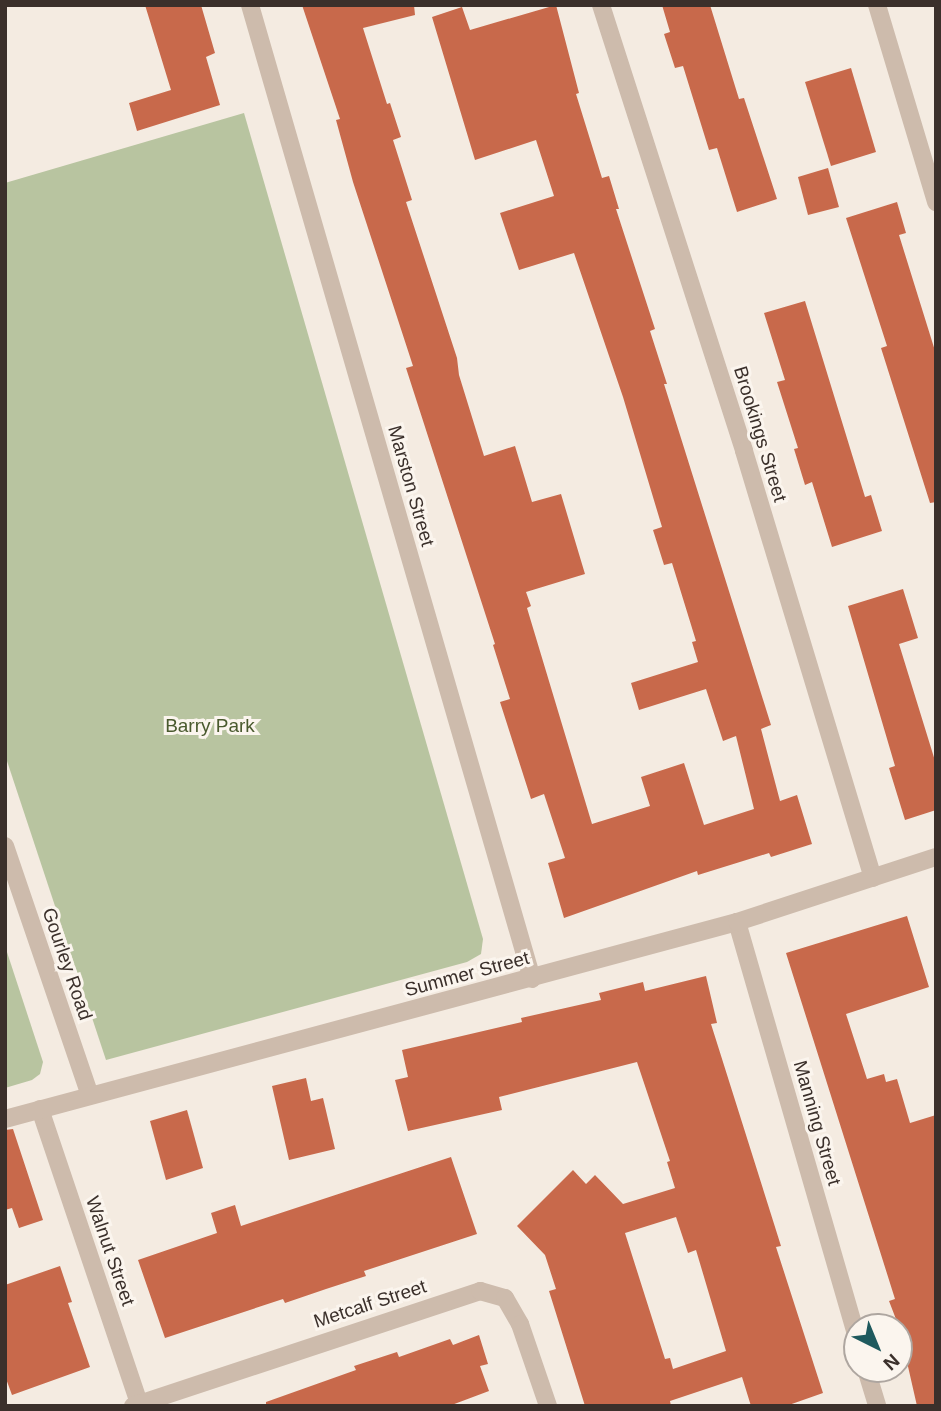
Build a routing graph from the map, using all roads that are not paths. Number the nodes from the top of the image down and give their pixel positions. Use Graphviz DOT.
graph roads {
  1 [pos="250,5"];
  2 [pos="601,5"];
  3 [pos="877,5"];
  4 [pos="936,202"];
  5 [pos="5,846"];
  6 [pos="936,857"];
  7 [pos="873,877"];
  8 [pos="737,922"];
  9 [pos="532,978"];
  10 [pos="90,1095"];
  11 [pos="40,1110"];
  12 [pos="5,1119"];
  13 [pos="850,1313"];
  14 [pos="870,1383"];
  15 [pos="137,1404"];
  16 [pos="548,1406"];
  17 [pos="877,1406"];
  1 -- 9 [label="street, Marston Street"];
  2 -- 7 [label="street, Brookings Street"];
  3 -- 4 [label="street"];
  5 -- 10 [label="street, Gourley Road"];
  6 -- 7 [label="street, Summer Street"];
  7 -- 8 [label="street, Summer Street"];
  8 -- 9 [label="street, Summer Street"];
  8 -- 13 [label="street, Manning Street"];
  9 -- 10 [label="street, Summer Street"];
  10 -- 11 [label="street, Summer Street"];
  11 -- 12 [label="street, Summer Street"];
  11 -- 15 [label="street, Walnut Street"];
  14 -- 17 [label="street"];
  15 -- 16 [label="street, Metcalf Street"];
}
